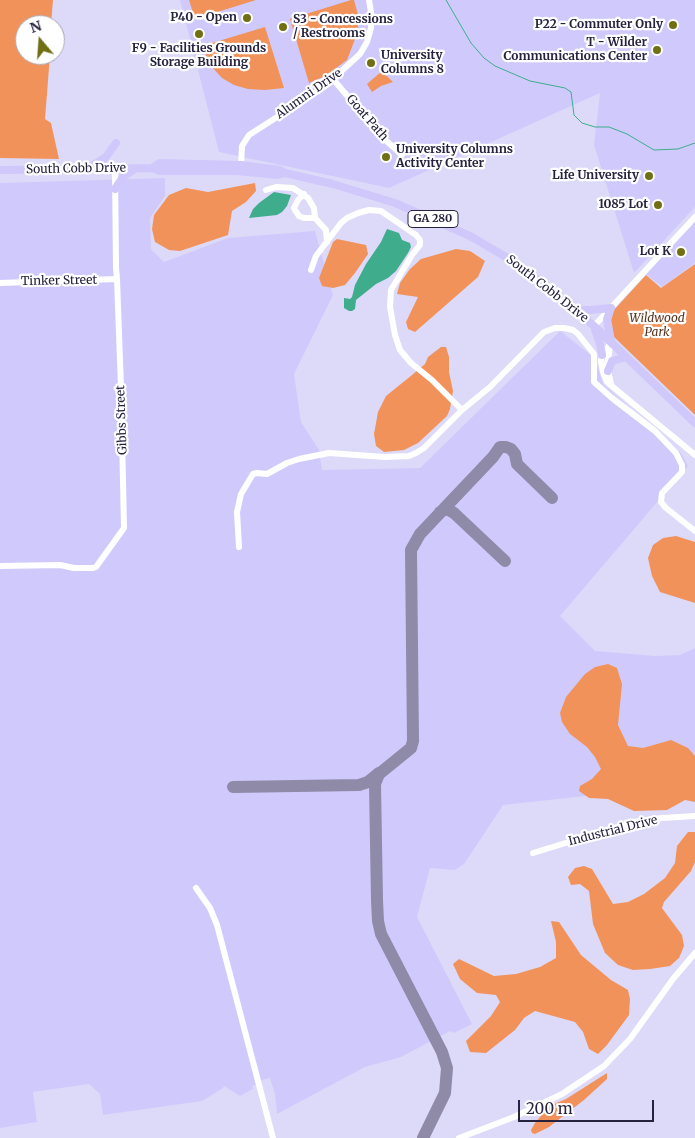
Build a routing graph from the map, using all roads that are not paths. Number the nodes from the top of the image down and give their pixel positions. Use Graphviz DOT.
graph roads {
  1 [pos="369,0"];
  2 [pos="333,79"];
  3 [pos="116,143"];
  4 [pos="241,152"];
  5 [pos="402,155"];
  6 [pos="228,164"];
  7 [pos="88,168"];
  8 [pos="115,168"];
  9 [pos="136,168"];
  10 [pos="152,168"];
  11 [pos="239,168"];
  12 [pos="0,170"];
  13 [pos="114,189"];
  14 [pos="266,190"];
  15 [pos="304,194"];
  16 [pos="695,217"];
  17 [pos="315,218"];
  18 [pos="327,242"];
  19 [pos="311,270"];
  20 [pos="117,279"];
  21 [pos="0,283"];
  22 [pos="611,308"];
  23 [pos="575,310"];
  24 [pos="594,326"];
  25 [pos="611,343"];
  26 [pos="602,355"];
  27 [pos="626,357"];
  28 [pos="608,371"];
  29 [pos="613,387"];
  30 [pos="462,410"];
  31 [pos="695,423"];
  32 [pos="695,455"];
  33 [pos="695,531"];
  34 [pos="239,547"];
  35 [pos="0,566"];
  36 [pos="695,816"];
  37 [pos="533,853"];
  38 [pos="196,888"];
  39 [pos="695,953"];
  40 [pos="273,1138"];
  41 [pos="459,1138"];
  1 -- 2 [label="street, Alumni Drive"];
  2 -- 4 [label="street, Alumni Drive"];
  2 -- 5 [label="street, Goat Path"];
  3 -- 7 [label="main road"];
  4 -- 6 [label="street, Alumni Drive"];
  4 -- 11 [label="street"];
  6 -- 10 [label="main road, South Cobb Drive"];
  6 -- 11 [label="main road, South Cobb Drive"];
  7 -- 8 [label="main road, South Cobb Drive / GA 280"];
  7 -- 12 [label="main road, South Cobb Drive / GA 280"];
  8 -- 9 [label="main road, South Cobb Drive / GA 280"];
  8 -- 13 [label="street, Gibbs Street"];
  9 -- 10 [label="main road, South Cobb Drive / GA 280"];
  9 -- 13 [label="main road"];
  10 -- 11 [label="main road, South Cobb Drive / GA 280"];
  11 -- 23 [label="main road, South Cobb Drive / GA 280"];
  13 -- 20 [label="street, Gibbs Street"];
  14 -- 15 [label="street"];
  15 -- 17 [label="street"];
  15 -- 17 [label="street"];
  16 -- 22 [label="street"];
  17 -- 18 [label="street"];
  18 -- 19 [label="street"];
  18 -- 30 [label="street"];
  20 -- 21 [label="street, Tinker Street"];
  20 -- 35 [label="street, Gibbs Street"];
  22 -- 23 [label="main road"];
  22 -- 24 [label="street"];
  22 -- 25 [label="main road"];
  23 -- 24 [label="main road, South Cobb Drive / GA 280"];
  24 -- 25 [label="main road, South Cobb Drive / GA 280"];
  24 -- 26 [label="main road"];
  25 -- 26 [label="street"];
  25 -- 27 [label="main road, South Cobb Drive / GA 280"];
  25 -- 28 [label="street"];
  26 -- 29 [label="street"];
  27 -- 28 [label="main road"];
  27 -- 31 [label="main road, South Cobb Drive / GA 280"];
  28 -- 29 [label="street"];
  29 -- 32 [label="street"];
  30 -- 33 [label="street"];
  30 -- 34 [label="street"];
  36 -- 37 [label="street, Industrial Drive"];
  38 -- 40 [label="street"];
  39 -- 41 [label="street"];
}
